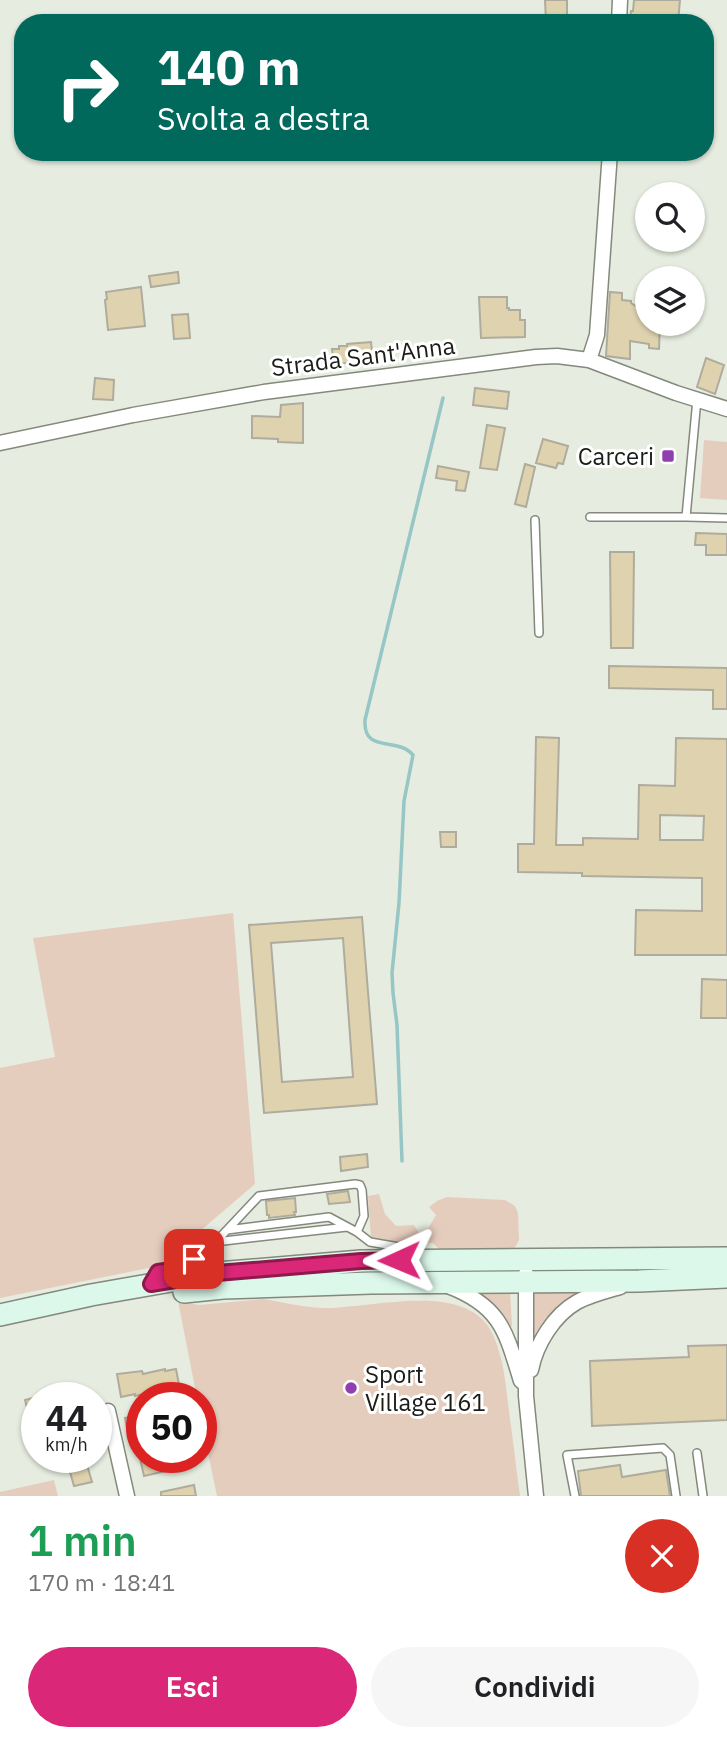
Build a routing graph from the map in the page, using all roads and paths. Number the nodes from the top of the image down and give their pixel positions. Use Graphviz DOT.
graph roads {
  1 [pos="609,161"];
  2 [pos="589,360"];
  3 [pos="697,400"];
  4 [pos="727,409"];
  5 [pos="0,443"];
  6 [pos="590,517"];
  7 [pos="686,517"];
  8 [pos="727,518"];
  9 [pos="534,520"];
  10 [pos="539,633"];
  11 [pos="348,1227"];
  12 [pos="227,1230"];
  13 [pos="357,1232"];
  14 [pos="215,1242"];
  15 [pos="526,1258"];
  16 [pos="727,1258"];
  17 [pos="418,1259"];
  18 [pos="727,1277"];
  19 [pos="526,1281"];
  20 [pos="639,1281"];
  21 [pos="440,1283"];
  22 [pos="151,1284"];
  23 [pos="0,1315"];
  24 [pos="0,1329"];
  25 [pos="526,1396"];
  26 [pos="112,1429"];
  27 [pos="697,1453"];
  28 [pos="127,1496"];
  29 [pos="536,1496"];
  30 [pos="575,1496"];
  31 [pos="676,1496"];
  32 [pos="703,1496"];
  1 -- 2 [label="street"];
  2 -- 3 [label="street, Strada Sant'Anna"];
  2 -- 5 [label="street, Strada Sant'Anna"];
  3 -- 4 [label="street, Strada Sant'Anna"];
  3 -- 7 [label="lane"];
  6 -- 7 [label="lane"];
  7 -- 8 [label="lane"];
  9 -- 10 [label="lane"];
  11 -- 12 [label="lane"];
  11 -- 13 [label="lane"];
  11 -- 14 [label="lane"];
  12 -- 13 [label="lane"];
  12 -- 14 [label="lane"];
  13 -- 17 [label="lane"];
  14 -- 22 [label="lane"];
  15 -- 16 [label="main road"];
  15 -- 17 [label="main road"];
  15 -- 19 [label="street"];
  17 -- 22 [label="main road"];
  18 -- 20 [label="main road"];
  19 -- 20 [label="main road"];
  19 -- 21 [label="main road"];
  19 -- 25 [label="street"];
  20 -- 25 [label="street"];
  21 -- 24 [label="main road"];
  21 -- 25 [label="street"];
  22 -- 23 [label="main road"];
  25 -- 29 [label="street"];
  26 -- 28 [label="street"];
  27 -- 32 [label="lane"];
  30 -- 31 [label="lane"];
}
